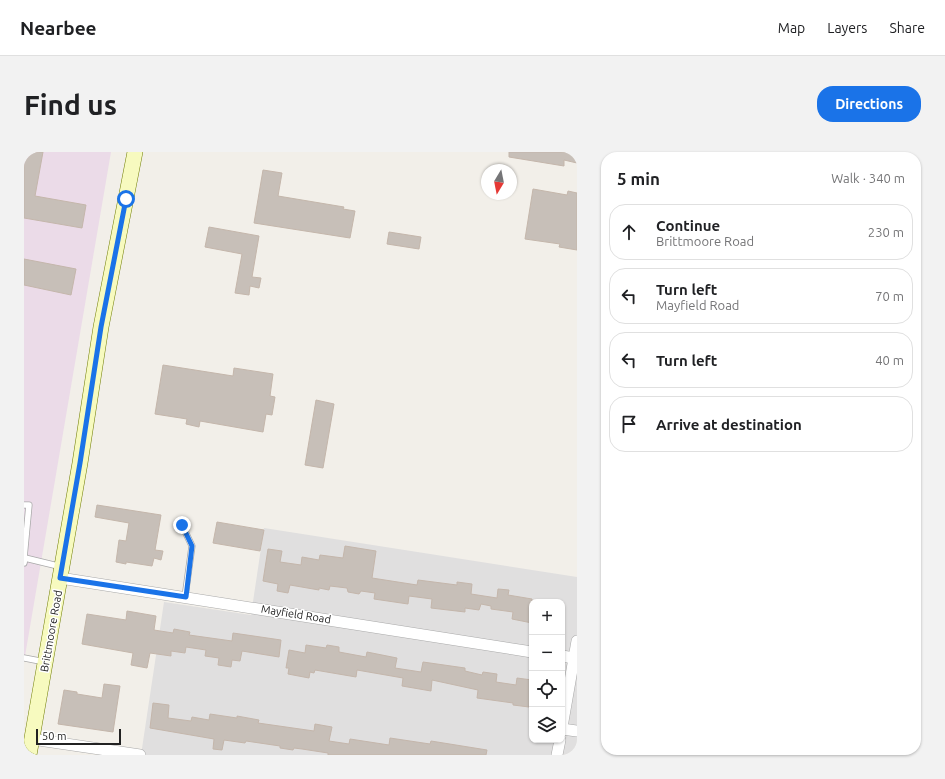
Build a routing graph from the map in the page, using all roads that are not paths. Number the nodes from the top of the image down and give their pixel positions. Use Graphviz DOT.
graph roads {
  1 [pos="135,152"];
  2 [pos="24,505"];
  3 [pos="182,525"];
  4 [pos="24,559"];
  5 [pos="61,572"];
  6 [pos="186,597"];
  7 [pos="577,641"];
  8 [pos="529,652"];
  9 [pos="565,656"];
  10 [pos="24,658"];
  11 [pos="574,658"];
  12 [pos="46,662"];
  13 [pos="565,710"];
  14 [pos="565,729"];
  15 [pos="32,731"];
  16 [pos="577,731"];
  17 [pos="559,743"];
  18 [pos="29,755"];
  19 [pos="140,755"];
  20 [pos="557,755"];
  1 -- 5 [label="main road, Brittmoore Road"];
  2 -- 4 [label="lane"];
  3 -- 6 [label="lane"];
  4 -- 5 [label="lane"];
  5 -- 6 [label="street, Mayfield Road"];
  5 -- 12 [label="main road, Brittmoore Road"];
  6 -- 8 [label="street, Mayfield Road"];
  7 -- 11 [label="street"];
  9 -- 11 [label="street"];
  10 -- 12 [label="lane"];
  11 -- 13 [label="street"];
  12 -- 15 [label="main road, Brittmoore Road"];
  14 -- 16 [label="street"];
  15 -- 18 [label="main road, Brittmoore Road"];
  15 -- 19 [label="street"];
  17 -- 20 [label="street"];
}
